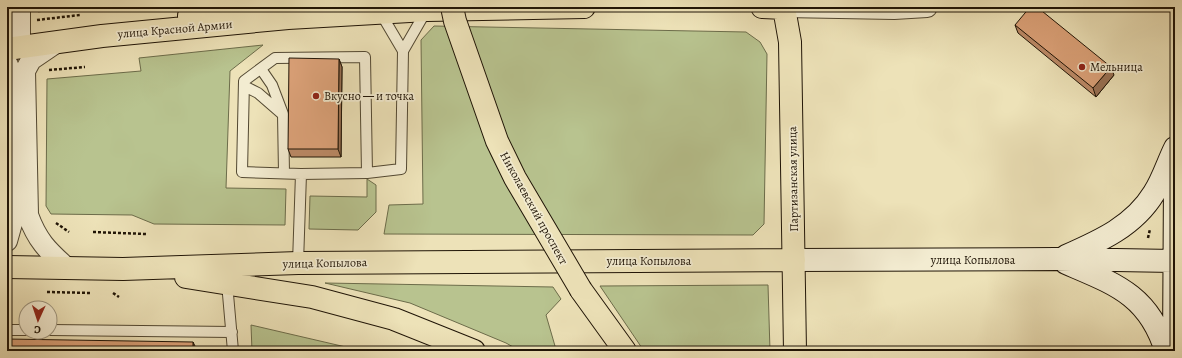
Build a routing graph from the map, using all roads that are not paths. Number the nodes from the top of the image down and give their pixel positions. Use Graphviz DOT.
graph roads {
  1 [pos="20,7"];
  2 [pos="229,7"];
  3 [pos="452,7"];
  4 [pos="584,7"];
  5 [pos="762,7"];
  6 [pos="927,7"];
  7 [pos="784,8"];
  8 [pos="427,10"];
  9 [pos="380,12"];
  10 [pos="102,36"];
  11 [pos="56,43"];
  12 [pos="403,51"];
  13 [pos="11,54"];
  14 [pos="261,69"];
  15 [pos="244,86"];
  16 [pos="283,114"];
  17 [pos="1175,148"];
  18 [pos="284,173"];
  19 [pos="367,173"];
  20 [pos="301,174"];
  21 [pos="1175,180"];
  22 [pos="7,240"];
  23 [pos="1057,259"];
  24 [pos="794,260"];
  25 [pos="1174,261"];
  26 [pos="298,263"];
  27 [pos="7,267"];
  28 [pos="66,267"];
  29 [pos="123,269"];
  30 [pos="227,283"];
  31 [pos="7,330"];
  32 [pos="18,330"];
  33 [pos="58,330"];
  34 [pos="232,332"];
  35 [pos="233,351"];
  36 [pos="474,351"];
  37 [pos="625,351"];
  38 [pos="795,351"];
  39 [pos="1166,351"];
  40 [pos="1174,351"];
  1 -- 13 [label="street"];
  2 -- 10 [label="main road"];
  3 -- 37 [label="main road, Николаевский проспект, bridge"];
  4 -- 8 [label="main road, улица Красной Армии"];
  5 -- 7 [label="main road"];
  6 -- 7 [label="street"];
  7 -- 24 [label="main road, Партизанская улица"];
  8 -- 9 [label="main road, улица Красной Армии"];
  8 -- 12 [label="lane"];
  9 -- 10 [label="main road, улица Красной Армии"];
  9 -- 12 [label="lane"];
  10 -- 11 [label="main road, улица Красной Армии"];
  11 -- 13 [label="main road, улица Красной Армии"];
  11 -- 28 [label="street"];
  12 -- 19 [label="lane"];
  13 -- 22 [label="street"];
  14 -- 15 [label="lane"];
  14 -- 16 [label="lane"];
  14 -- 19 [label="lane"];
  15 -- 16 [label="lane"];
  15 -- 18 [label="lane"];
  16 -- 18 [label="lane"];
  17 -- 23 [label="main road"];
  18 -- 20 [label="lane"];
  19 -- 20 [label="lane"];
  20 -- 26 [label="lane"];
  21 -- 25 [label="main road"];
  23 -- 24 [label="main road, улица Копылова"];
  23 -- 25 [label="main road, улица Копылова"];
  23 -- 39 [label="main road"];
  24 -- 26 [label="main road, улица Копылова"];
  24 -- 38 [label="main road, Партизанская улица"];
  25 -- 40 [label="main road"];
  26 -- 29 [label="main road, улица Копылова"];
  27 -- 28 [label="main road, улица Копылова"];
  28 -- 29 [label="main road, улица Копылова"];
  29 -- 30 [label="main road, улица Копылова"];
  30 -- 34 [label="lane"];
  30 -- 36 [label="main road, улица Копылова"];
  31 -- 32 [label="lane"];
  33 -- 34 [label="lane"];
  34 -- 35 [label="lane"];
}
